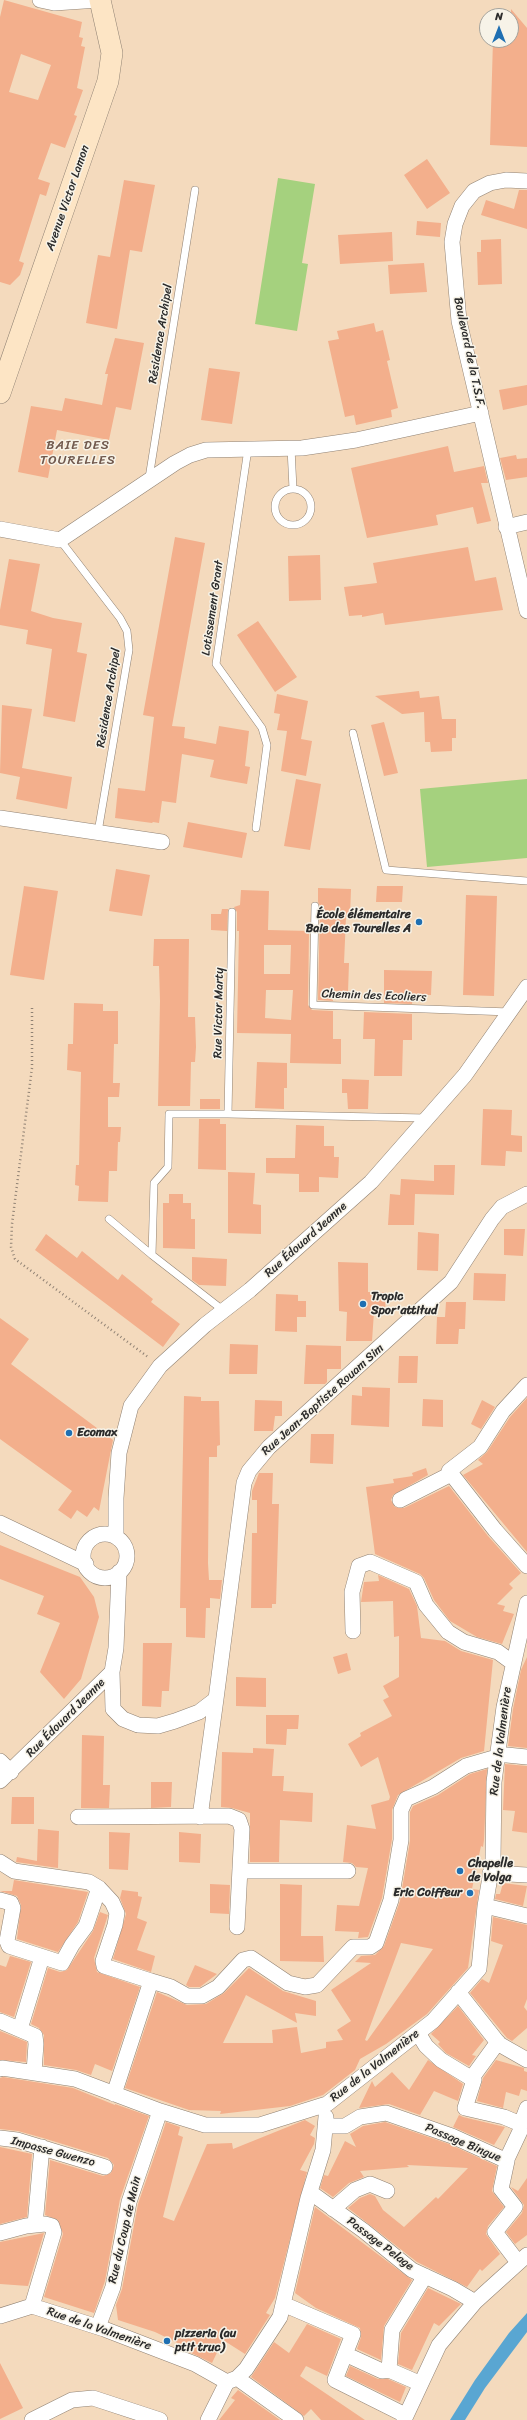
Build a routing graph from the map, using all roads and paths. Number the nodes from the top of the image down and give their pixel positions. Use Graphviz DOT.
graph roads {
  1 [pos="40,0"];
  2 [pos="100,0"];
  3 [pos="527,181"];
  4 [pos="195,190"];
  5 [pos="0,393"];
  6 [pos="481,413"];
  7 [pos="292,448"];
  8 [pos="248,449"];
  9 [pos="149,481"];
  10 [pos="294,489"];
  11 [pos="527,522"];
  12 [pos="506,527"];
  13 [pos="0,529"];
  14 [pos="60,540"];
  15 [pos="527,611"];
  16 [pos="354,733"];
  17 [pos="0,818"];
  18 [pos="256,828"];
  19 [pos="98,832"];
  20 [pos="162,842"];
  21 [pos="527,881"];
  22 [pos="315,906"];
  23 [pos="232,912"];
  24 [pos="527,987"];
  25 [pos="32,1008"];
  26 [pos="510,1012"];
  27 [pos="228,1114"];
  28 [pos="428,1118"];
  29 [pos="527,1194"];
  30 [pos="110,1219"];
  31 [pos="152,1255"];
  32 [pos="224,1311"];
  33 [pos="160,1366"];
  34 [pos="527,1385"];
  35 [pos="451,1474"];
  36 [pos="116,1498"];
  37 [pos="400,1500"];
  38 [pos="0,1522"];
  39 [pos="116,1537"];
  40 [pos="93,1539"];
  41 [pos="53,1547"];
  42 [pos="86,1564"];
  43 [pos="527,1566"];
  44 [pos="119,1572"];
  45 [pos="97,1576"];
  46 [pos="117,1598"];
  47 [pos="527,1603"];
  48 [pos="353,1631"];
  49 [pos="518,1656"];
  50 [pos="112,1672"];
  51 [pos="216,1699"];
  52 [pos="497,1756"];
  53 [pos="527,1757"];
  54 [pos="0,1761"];
  55 [pos="6,1777"];
  56 [pos="78,1817"];
  57 [pos="200,1817"];
  58 [pos="0,1862"];
  59 [pos="240,1871"];
  60 [pos="348,1871"];
  61 [pos="490,1873"];
  62 [pos="527,1875"];
  63 [pos="99,1888"];
  64 [pos="0,1900"];
  65 [pos="485,1906"];
  66 [pos="527,1916"];
  67 [pos="237,1927"];
  68 [pos="42,1957"];
  69 [pos="151,1980"];
  70 [pos="458,1992"];
  71 [pos="0,2021"];
  72 [pos="20,2029"];
  73 [pos="418,2033"];
  74 [pos="498,2042"];
  75 [pos="527,2060"];
  76 [pos="0,2069"];
  77 [pos="34,2072"];
  78 [pos="471,2079"];
  79 [pos="114,2094"];
  80 [pos="327,2104"];
  81 [pos="527,2108"];
  82 [pos="160,2111"];
  83 [pos="521,2124"];
  84 [pos="325,2126"];
  85 [pos="0,2138"];
  86 [pos="42,2147"];
  87 [pos="506,2161"];
  88 [pos="105,2167"];
  89 [pos="387,2191"];
  90 [pos="310,2192"];
  91 [pos="333,2209"];
  92 [pos="35,2225"];
  93 [pos="0,2233"];
  94 [pos="522,2258"];
  95 [pos="425,2276"];
  96 [pos="475,2302"];
  97 [pos="283,2304"];
  98 [pos="32,2306"];
  99 [pos="0,2316"];
  100 [pos="98,2327"];
  101 [pos="345,2354"];
  102 [pos="389,2370"];
  103 [pos="232,2380"];
  104 [pos="419,2383"];
  105 [pos="52,2415"];
  106 [pos="404,2418"];
  107 [pos="32,2420"];
  108 [pos="160,2420"];
  109 [pos="208,2420"];
  110 [pos="296,2420"];
  1 -- 2 [label="street"];
  2 -- 5 [label="street, Avenue Victor Lamon"];
  3 -- 6 [label="street, Boulevard de la T.S.F."];
  4 -- 9 [label="lane, Résidence Archipel"];
  6 -- 7 [label="street"];
  6 -- 12 [label="street, Boulevard de la T.S.F."];
  7 -- 8 [label="street"];
  7 -- 10 [label="lane"];
  8 -- 9 [label="street"];
  8 -- 18 [label="lane, Lotissement Grant"];
  9 -- 14 [label="street"];
  10 -- 10 [label="lane"];
  11 -- 12 [label="street"];
  12 -- 15 [label="street"];
  13 -- 14 [label="street"];
  14 -- 19 [label="lane, Résidence Archipel"];
  16 -- 21 [label="lane"];
  17 -- 19 [label="street"];
  19 -- 20 [label="street"];
  22 -- 26 [label="lane, Chemin des Ecoliers"];
  23 -- 27 [label="lane, Rue Victor Marty"];
  24 -- 26 [label="street, Rue Édouard Jeanne"];
  25 -- 33 [label="path"];
  26 -- 28 [label="street, Rue Édouard Jeanne"];
  27 -- 28 [label="lane"];
  27 -- 31 [label="lane"];
  28 -- 32 [label="street, Rue Édouard Jeanne"];
  29 -- 51 [label="street, Rue Jean-Baptiste Rouam Sim"];
  30 -- 31 [label="lane"];
  31 -- 32 [label="lane"];
  32 -- 33 [label="street, Rue Édouard Jeanne"];
  33 -- 36 [label="street, Rue Édouard Jeanne"];
  34 -- 35 [label="street"];
  35 -- 37 [label="street"];
  35 -- 43 [label="street"];
  36 -- 39 [label="street, Rue Édouard Jeanne"];
  36 -- 40 [label="street, Rue Édouard Jeanne"];
  38 -- 41 [label="street"];
  39 -- 40 [label="street"];
  39 -- 44 [label="street"];
  40 -- 41 [label="street"];
  40 -- 42 [label="street"];
  41 -- 42 [label="street"];
  42 -- 45 [label="street"];
  44 -- 45 [label="street"];
  44 -- 46 [label="street, Rue Édouard Jeanne"];
  45 -- 46 [label="street"];
  46 -- 50 [label="street, Rue Édouard Jeanne"];
  47 -- 49 [label="street, Rue de la Valmenière"];
  48 -- 49 [label="street"];
  49 -- 52 [label="street, Rue de la Valmenière"];
  50 -- 51 [label="street"];
  50 -- 55 [label="street, Rue Édouard Jeanne"];
  51 -- 57 [label="street, Rue Jean-Baptiste Rouam Sim"];
  52 -- 53 [label="street"];
  52 -- 61 [label="street, Rue de la Valmenière"];
  52 -- 69 [label="street"];
  54 -- 55 [label="street"];
  56 -- 57 [label="street"];
  57 -- 59 [label="street"];
  58 -- 63 [label="street"];
  59 -- 60 [label="street"];
  59 -- 67 [label="street"];
  61 -- 62 [label="street"];
  61 -- 65 [label="street, Rue de la Valmenière"];
  63 -- 68 [label="street"];
  63 -- 69 [label="street"];
  64 -- 68 [label="street"];
  65 -- 66 [label="street"];
  65 -- 70 [label="street, Rue de la Valmenière"];
  68 -- 72 [label="street"];
  69 -- 79 [label="street"];
  70 -- 73 [label="street, Rue de la Valmenière"];
  70 -- 74 [label="street"];
  71 -- 72 [label="street"];
  72 -- 77 [label="street"];
  73 -- 78 [label="street"];
  73 -- 80 [label="street, Rue de la Valmenière"];
  74 -- 75 [label="street"];
  74 -- 78 [label="street"];
  76 -- 77 [label="street"];
  77 -- 79 [label="street"];
  78 -- 83 [label="street"];
  79 -- 82 [label="street"];
  80 -- 82 [label="street"];
  80 -- 84 [label="street, Rue de la Valmenière"];
  81 -- 83 [label="street"];
  82 -- 100 [label="street, Rue du Coup de Main"];
  83 -- 87 [label="street"];
  84 -- 87 [label="street, Passage Bingue"];
  84 -- 90 [label="street, Rue de la Valmenière"];
  85 -- 86 [label="street, Impasse Gwenzo"];
  86 -- 88 [label="street, Impasse Gwenzo"];
  86 -- 92 [label="street"];
  87 -- 94 [label="street, Passage Bingue"];
  89 -- 91 [label="street"];
  90 -- 91 [label="street, Passage Pelage"];
  90 -- 97 [label="street, Rue de la Valmenière"];
  91 -- 95 [label="street, Passage Pelage"];
  92 -- 93 [label="street"];
  92 -- 98 [label="street"];
  94 -- 96 [label="street"];
  95 -- 96 [label="street, Passage Pelage"];
  95 -- 102 [label="street"];
  96 -- 104 [label="street"];
  97 -- 101 [label="street"];
  97 -- 103 [label="street, Rue de la Valmenière"];
  98 -- 99 [label="street, Rue de la Valmenière"];
  98 -- 100 [label="street, Rue de la Valmenière"];
  100 -- 103 [label="street, Rue de la Valmenière"];
  101 -- 102 [label="street"];
  101 -- 106 [label="street"];
  102 -- 104 [label="street"];
  103 -- 109 [label="street"];
  103 -- 110 [label="street"];
  104 -- 106 [label="street"];
  105 -- 107 [label="street"];
  105 -- 108 [label="street"];
}
